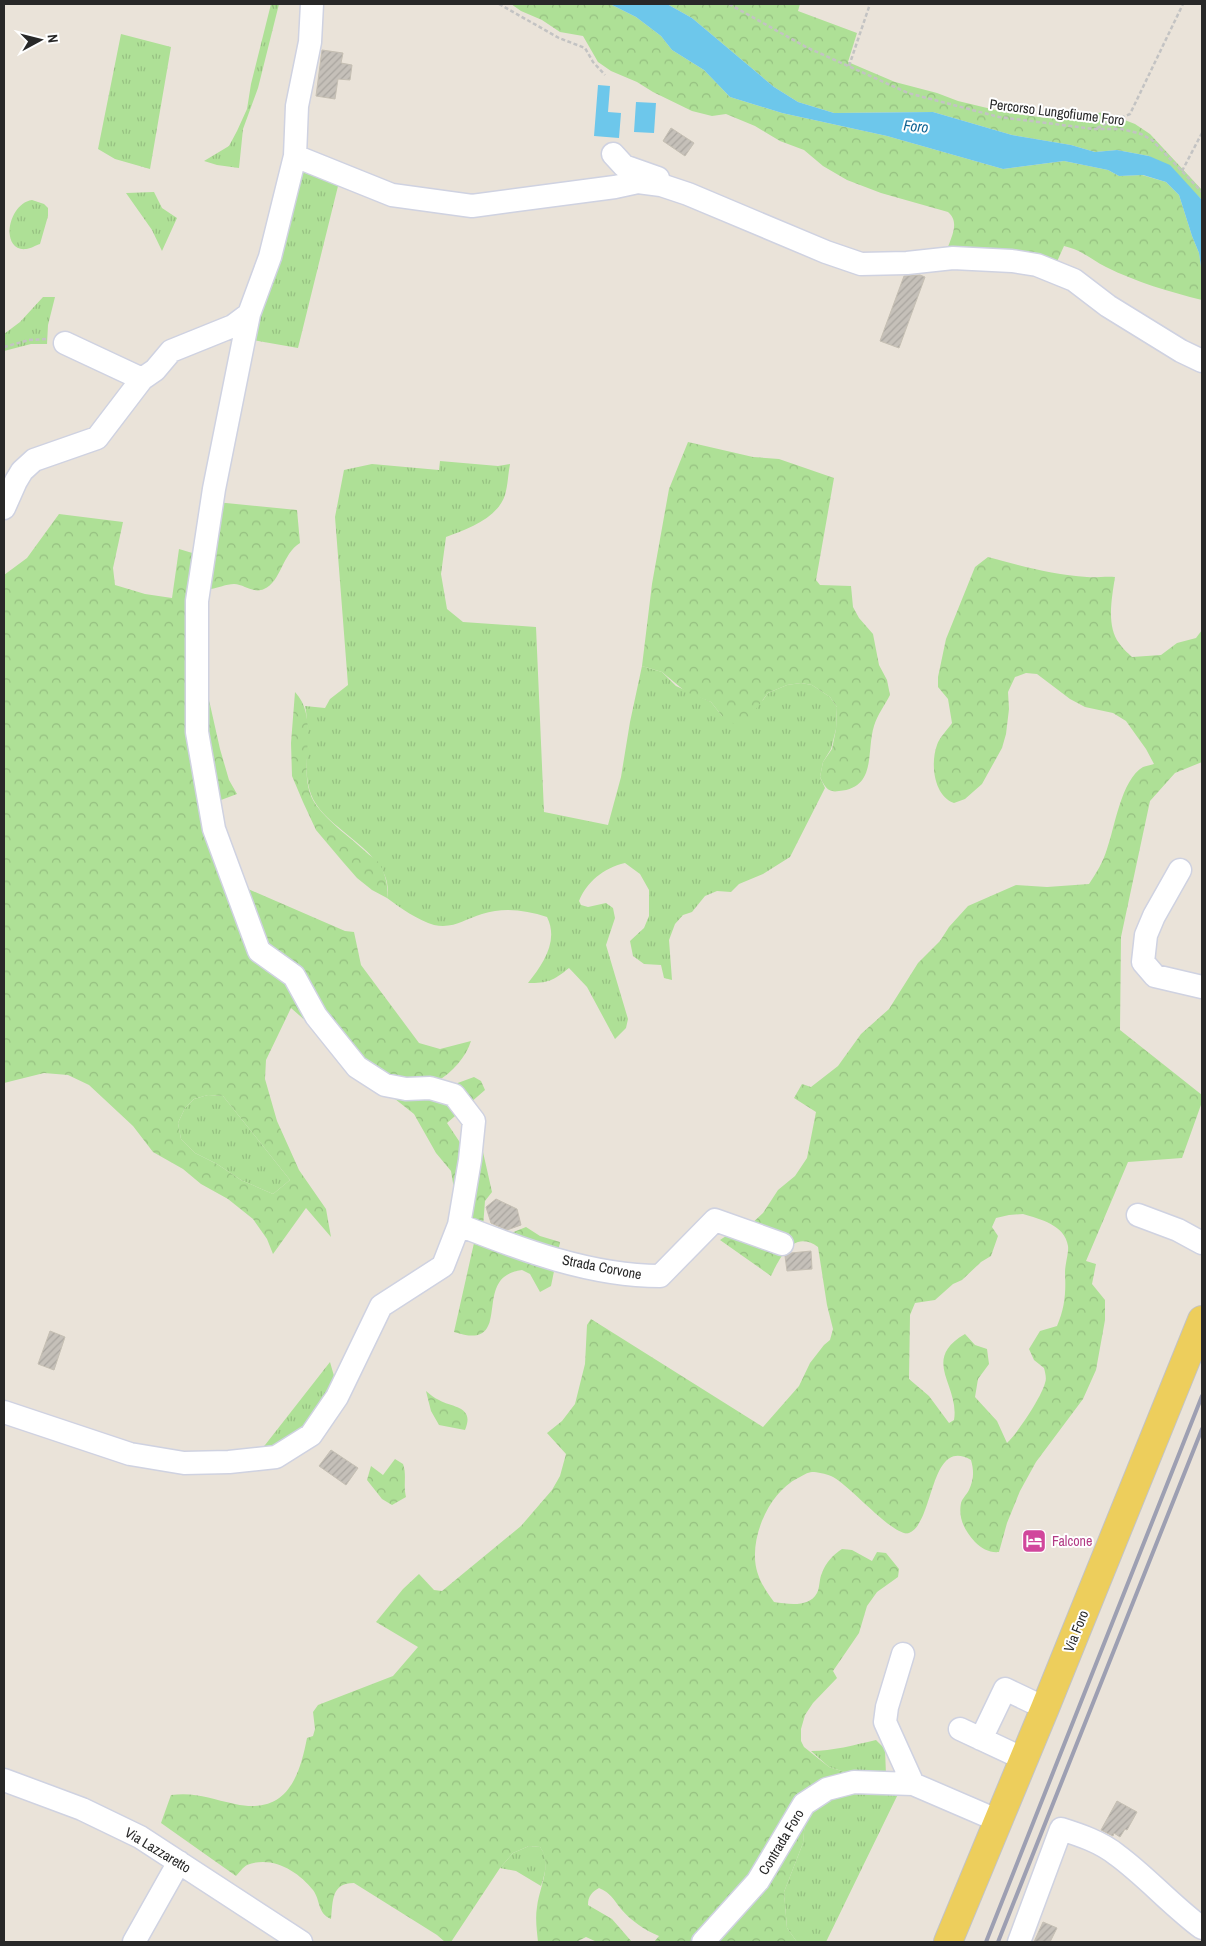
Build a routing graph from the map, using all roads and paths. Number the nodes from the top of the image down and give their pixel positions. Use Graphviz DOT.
graph roads {
  1 [pos="312,4"];
  2 [pos="499,4"];
  3 [pos="729,4"];
  4 [pos="870,4"];
  5 [pos="1183,4"];
  6 [pos="849,66"];
  7 [pos="605,75"];
  8 [pos="1094,129"];
  9 [pos="1202,133"];
  10 [pos="612,154"];
  11 [pos="295,156"];
  12 [pos="1182,171"];
  13 [pos="661,185"];
  14 [pos="1202,192"];
  15 [pos="249,314"];
  16 [pos="66,343"];
  17 [pos="4,347"];
  18 [pos="1202,361"];
  19 [pos="142,379"];
  20 [pos="4,508"];
  21 [pos="1180,870"];
  22 [pos="1202,988"];
  23 [pos="1138,1216"];
  24 [pos="459,1225"];
  25 [pos="1202,1243"];
  26 [pos="782,1244"];
  27 [pos="1202,1320"];
  28 [pos="4,1412"];
  29 [pos="903,1654"];
  30 [pos="1045,1708"];
  31 [pos="960,1729"];
  32 [pos="981,1739"];
  33 [pos="1024,1758"];
  34 [pos="4,1780"];
  35 [pos="913,1784"];
  36 [pos="999,1821"];
  37 [pos="179,1862"];
  38 [pos="1202,1928"];
  39 [pos="134,1942"];
  40 [pos="301,1942"];
  41 [pos="703,1942"];
  42 [pos="948,1942"];
  43 [pos="1018,1942"];
  1 -- 11 [label="street"];
  2 -- 7 [label="path"];
  3 -- 6 [label="path, Percorso Lungofiume Foro"];
  4 -- 6 [label="path"];
  5 -- 8 [label="path"];
  6 -- 8 [label="path, Percorso Lungofiume Foro"];
  8 -- 12 [label="path, Percorso Lungofiume Foro"];
  9 -- 12 [label="path"];
  10 -- 13 [label="street"];
  11 -- 13 [label="street"];
  11 -- 15 [label="street"];
  12 -- 14 [label="path, Percorso Lungofiume Foro"];
  13 -- 18 [label="street"];
  15 -- 19 [label="street"];
  15 -- 24 [label="street"];
  16 -- 17 [label="path"];
  16 -- 19 [label="street"];
  19 -- 20 [label="street"];
  21 -- 22 [label="street"];
  23 -- 25 [label="street"];
  24 -- 26 [label="street, Strada Corvone"];
  24 -- 28 [label="street"];
  27 -- 30 [label="main road, Via Foro"];
  29 -- 35 [label="street"];
  30 -- 32 [label="street"];
  30 -- 33 [label="main road, Via Foro"];
  31 -- 32 [label="street"];
  32 -- 33 [label="street"];
  33 -- 36 [label="main road, Via Foro"];
  34 -- 37 [label="street, Via Lazzaretto"];
  35 -- 36 [label="street, Contrada Foro"];
  35 -- 41 [label="street, Contrada Foro"];
  36 -- 42 [label="main road, Via Foro"];
  37 -- 39 [label="street"];
  37 -- 40 [label="street, Via Lazzaretto"];
  38 -- 43 [label="street"];
}
